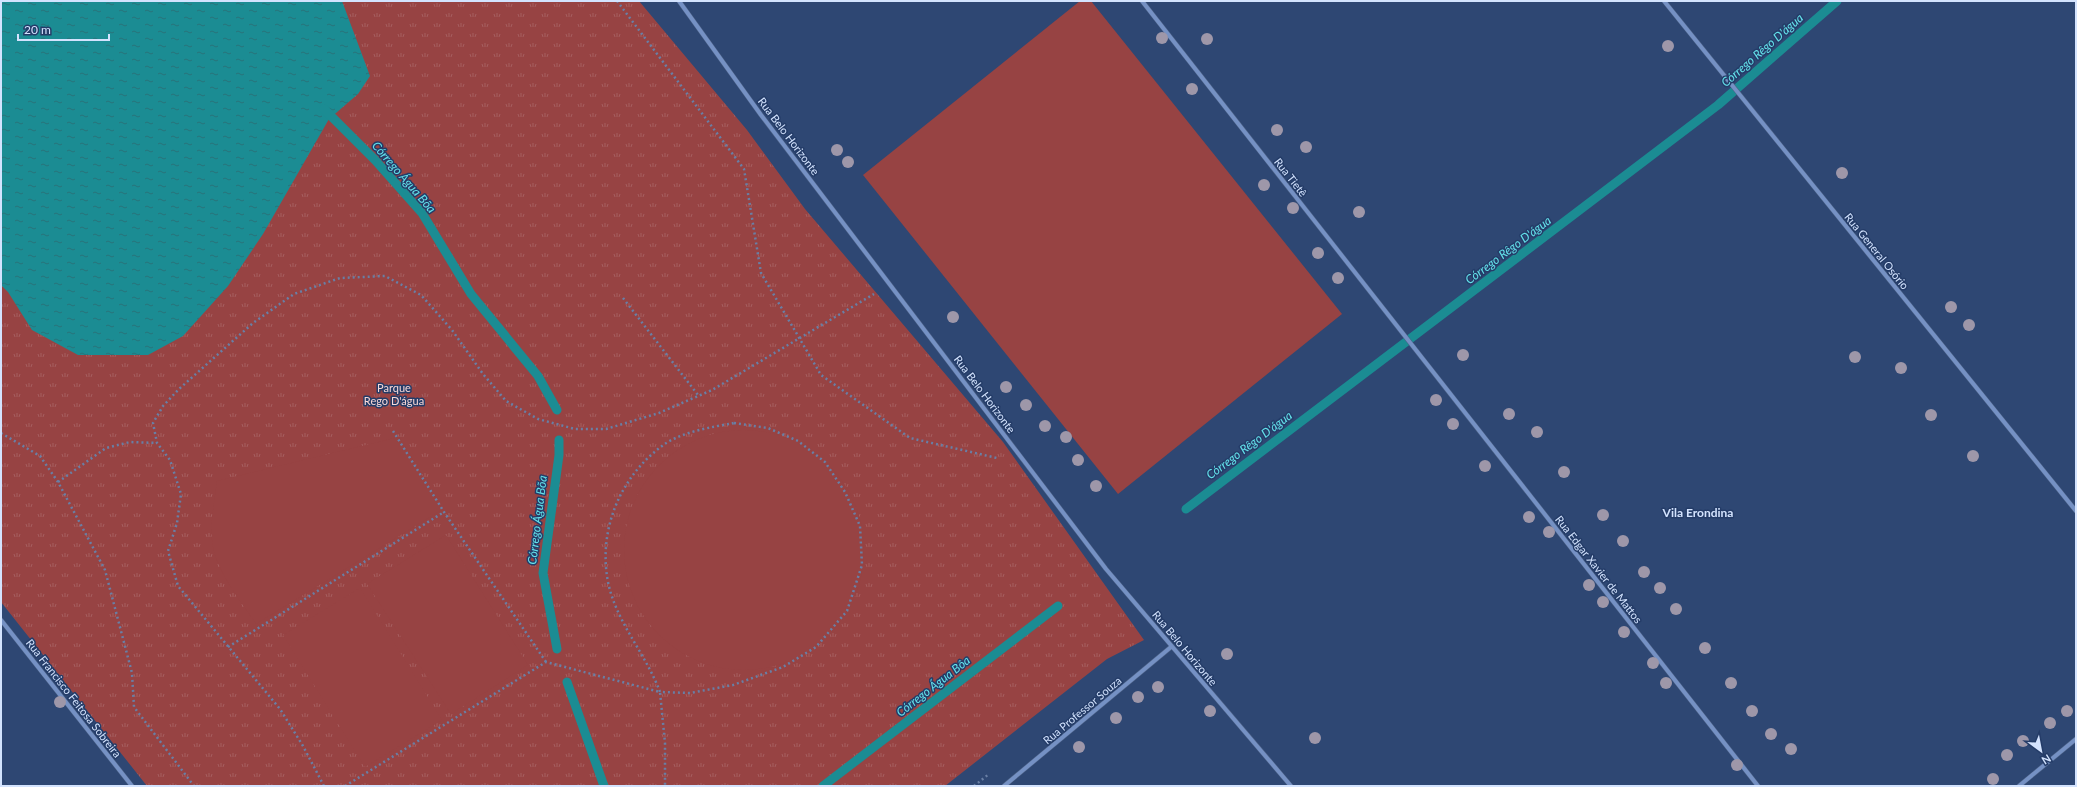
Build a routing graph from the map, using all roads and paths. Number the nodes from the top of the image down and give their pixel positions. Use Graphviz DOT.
graph roads {
  1 [pos="617,1"];
  2 [pos="680,1"];
  3 [pos="1142,1"];
  4 [pos="1664,1"];
  5 [pos="890,284"];
  6 [pos="623,298"];
  7 [pos="800,338"];
  8 [pos="1426,363"];
  9 [pos="698,395"];
  10 [pos="392,431"];
  11 [pos="1,433"];
  12 [pos="157,442"];
  13 [pos="1003,459"];
  14 [pos="58,482"];
  15 [pos="2076,511"];
  16 [pos="444,512"];
  17 [pos="1,620"];
  18 [pos="228,647"];
  19 [pos="1171,647"];
  20 [pos="546,662"];
  21 [pos="660,692"];
  22 [pos="2076,739"];
  23 [pos="992,772"];
  24 [pos="132,786"];
  25 [pos="194,786"];
  26 [pos="324,786"];
  27 [pos="345,786"];
  28 [pos="664,786"];
  29 [pos="974,786"];
  30 [pos="1004,786"];
  31 [pos="1291,786"];
  32 [pos="1758,786"];
  33 [pos="2019,786"];
  1 -- 7 [label="path"];
  2 -- 5 [label="street, Rua Belo Horizonte"];
  3 -- 8 [label="street, Rua Tietê"];
  4 -- 15 [label="street, Rua General Osório"];
  5 -- 7 [label="path"];
  5 -- 19 [label="street, Rua Belo Horizonte"];
  6 -- 9 [label="path"];
  7 -- 9 [label="path"];
  7 -- 13 [label="path"];
  8 -- 32 [label="street, Rua Edgar Xavier de Mattos"];
  9 -- 12 [label="path"];
  10 -- 16 [label="path"];
  11 -- 14 [label="path"];
  12 -- 14 [label="path"];
  12 -- 18 [label="path"];
  14 -- 25 [label="path"];
  16 -- 18 [label="path"];
  16 -- 20 [label="path"];
  17 -- 24 [label="street, Rua Francisco Feitosa Sobreira"];
  18 -- 26 [label="path"];
  19 -- 30 [label="street, Rua Professor Souza"];
  19 -- 31 [label="street, Rua Belo Horizonte"];
  20 -- 21 [label="path"];
  20 -- 27 [label="path"];
  21 -- 21 [label="path"];
  21 -- 28 [label="path"];
  22 -- 33 [label="street"];
  23 -- 29 [label="path"];
}
